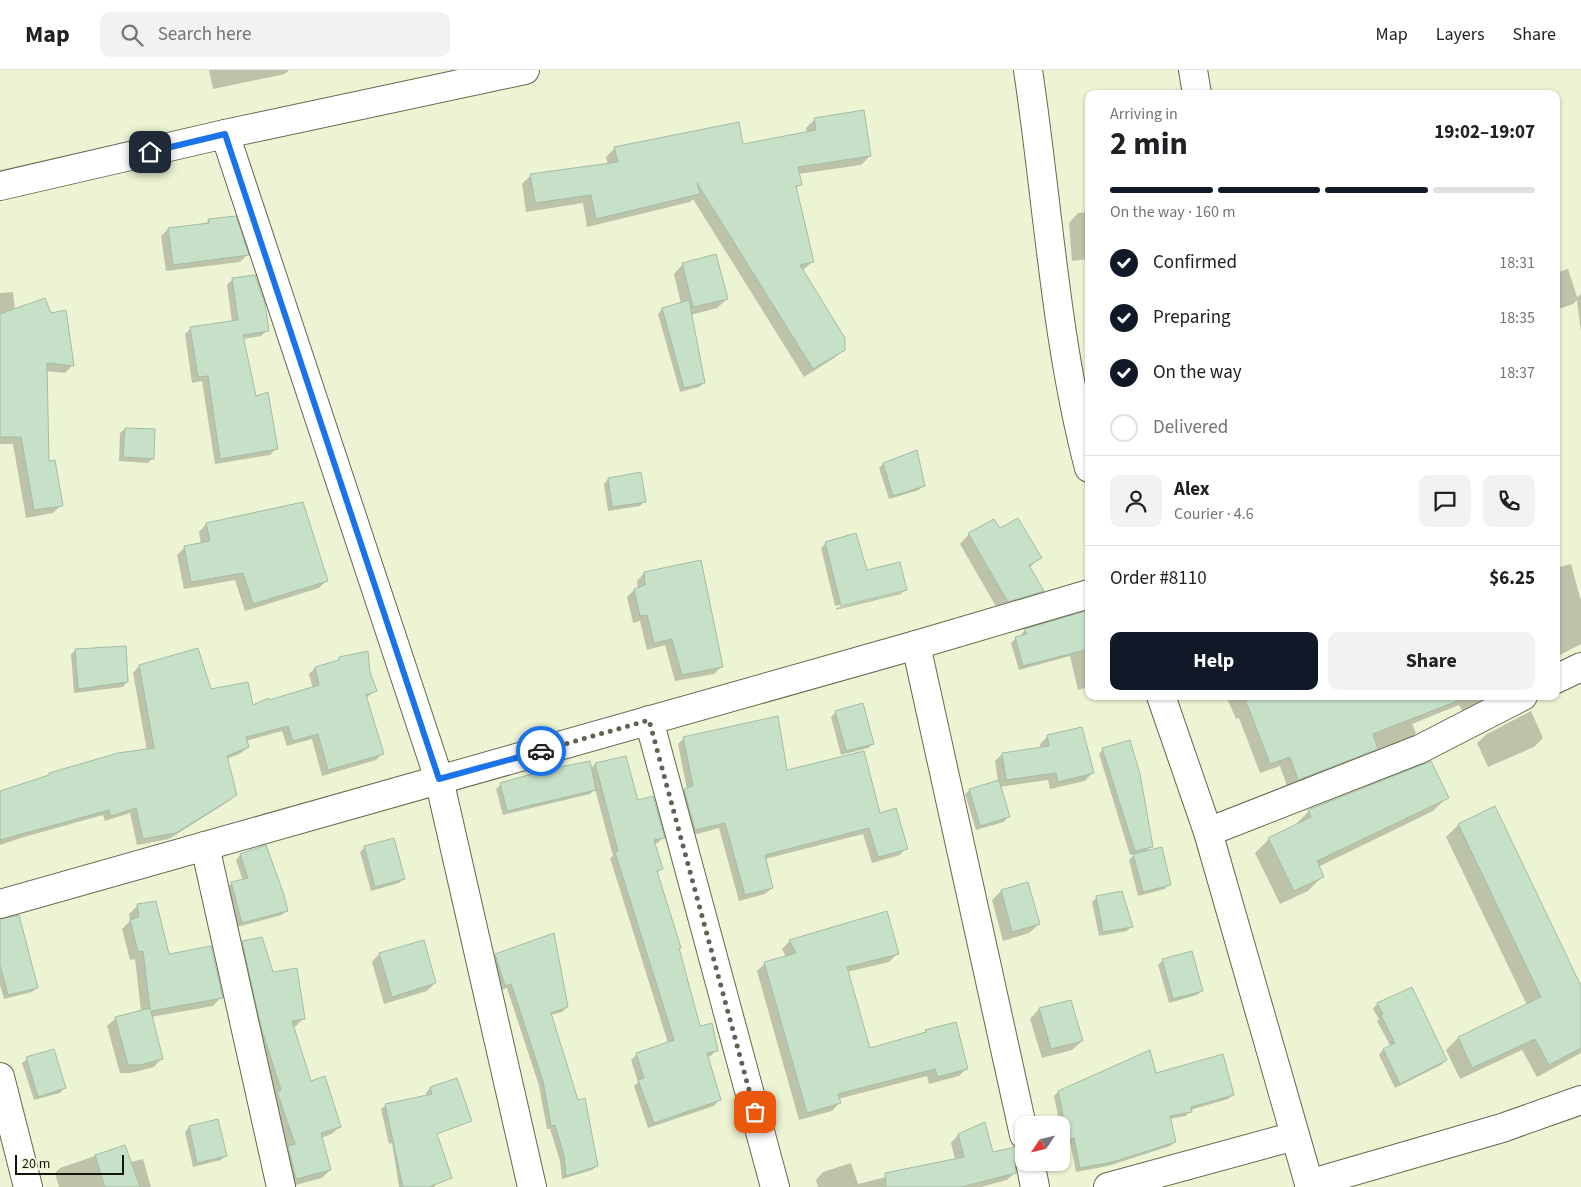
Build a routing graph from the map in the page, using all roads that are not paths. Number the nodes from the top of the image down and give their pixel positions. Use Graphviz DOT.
graph roads {
  1 [pos="525,70"];
  2 [pos="1028,70"];
  3 [pos="1193,70"];
  4 [pos="466,76"];
  5 [pos="1196,90"];
  6 [pos="225,134"];
  7 [pos="0,186"];
  8 [pos="1085,450"];
  9 [pos="1085,595"];
  10 [pos="916,645"];
  11 [pos="1581,667"];
  12 [pos="1560,677"];
  13 [pos="1161,700"];
  14 [pos="1515,700"];
  15 [pos="649,720"];
  16 [pos="439,779"];
  17 [pos="1208,832"];
  18 [pos="205,846"];
  19 [pos="0,904"];
  20 [pos="0,1077"];
  21 [pos="1581,1100"];
  22 [pos="1020,1116"];
  23 [pos="1295,1136"];
  24 [pos="1032,1171"];
  25 [pos="1310,1186"];
  26 [pos="28,1187"];
  27 [pos="281,1187"];
  28 [pos="532,1187"];
  29 [pos="775,1187"];
  30 [pos="1035,1187"];
  31 [pos="1108,1187"];
  1 -- 4 [label="main road"];
  2 -- 8 [label="main road"];
  3 -- 5 [label="main road"];
  4 -- 6 [label="main road"];
  6 -- 7 [label="main road"];
  6 -- 16 [label="main road"];
  9 -- 10 [label="main road"];
  10 -- 15 [label="main road"];
  10 -- 22 [label="main road"];
  11 -- 12 [label="main road"];
  13 -- 17 [label="main road"];
  14 -- 17 [label="main road"];
  15 -- 16 [label="main road"];
  15 -- 29 [label="main road"];
  16 -- 18 [label="main road"];
  16 -- 28 [label="main road"];
  17 -- 23 [label="main road"];
  18 -- 19 [label="main road"];
  18 -- 27 [label="main road"];
  20 -- 26 [label="main road"];
  21 -- 25 [label="main road"];
  23 -- 25 [label="main road"];
  23 -- 31 [label="main road"];
  24 -- 30 [label="main road"];
}
